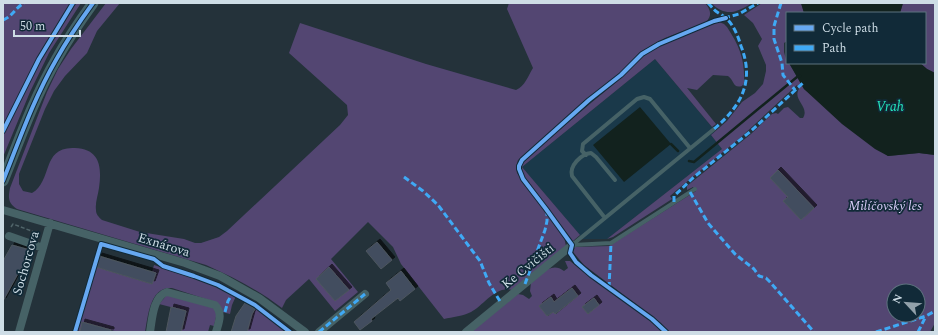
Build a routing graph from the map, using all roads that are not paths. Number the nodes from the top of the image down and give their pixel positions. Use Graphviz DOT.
graph roads {
  1 [pos="93,3"];
  2 [pos="714,129"];
  3 [pos="690,148"];
  4 [pos="586,155"];
  5 [pos="615,180"];
  6 [pos="3,181"];
  7 [pos="695,189"];
  8 [pos="3,210"];
  9 [pos="605,218"];
  10 [pos="50,224"];
  11 [pos="9,236"];
  12 [pos="572,245"];
  13 [pos="44,248"];
  14 [pos="365,294"];
  15 [pos="19,332"];
  16 [pos="150,332"];
  17 [pos="216,332"];
  18 [pos="305,332"];
  19 [pos="319,332"];
  20 [pos="466,332"];
  1 -- 6 [label="main road"];
  2 -- 3 [label="lane"];
  3 -- 4 [label="lane"];
  3 -- 9 [label="lane"];
  4 -- 5 [label="lane"];
  4 -- 9 [label="lane"];
  7 -- 12 [label="lane, Ke Cvičišti"];
  8 -- 10 [label="street, Exnárova"];
  9 -- 12 [label="lane"];
  10 -- 13 [label="street, Sochorcova"];
  10 -- 18 [label="street, Exnárova"];
  11 -- 13 [label="street"];
  12 -- 20 [label="street, Ke Cvičišti"];
  13 -- 15 [label="street, Sochorcova"];
  14 -- 19 [label="street"];
  16 -- 17 [label="street"];
}
